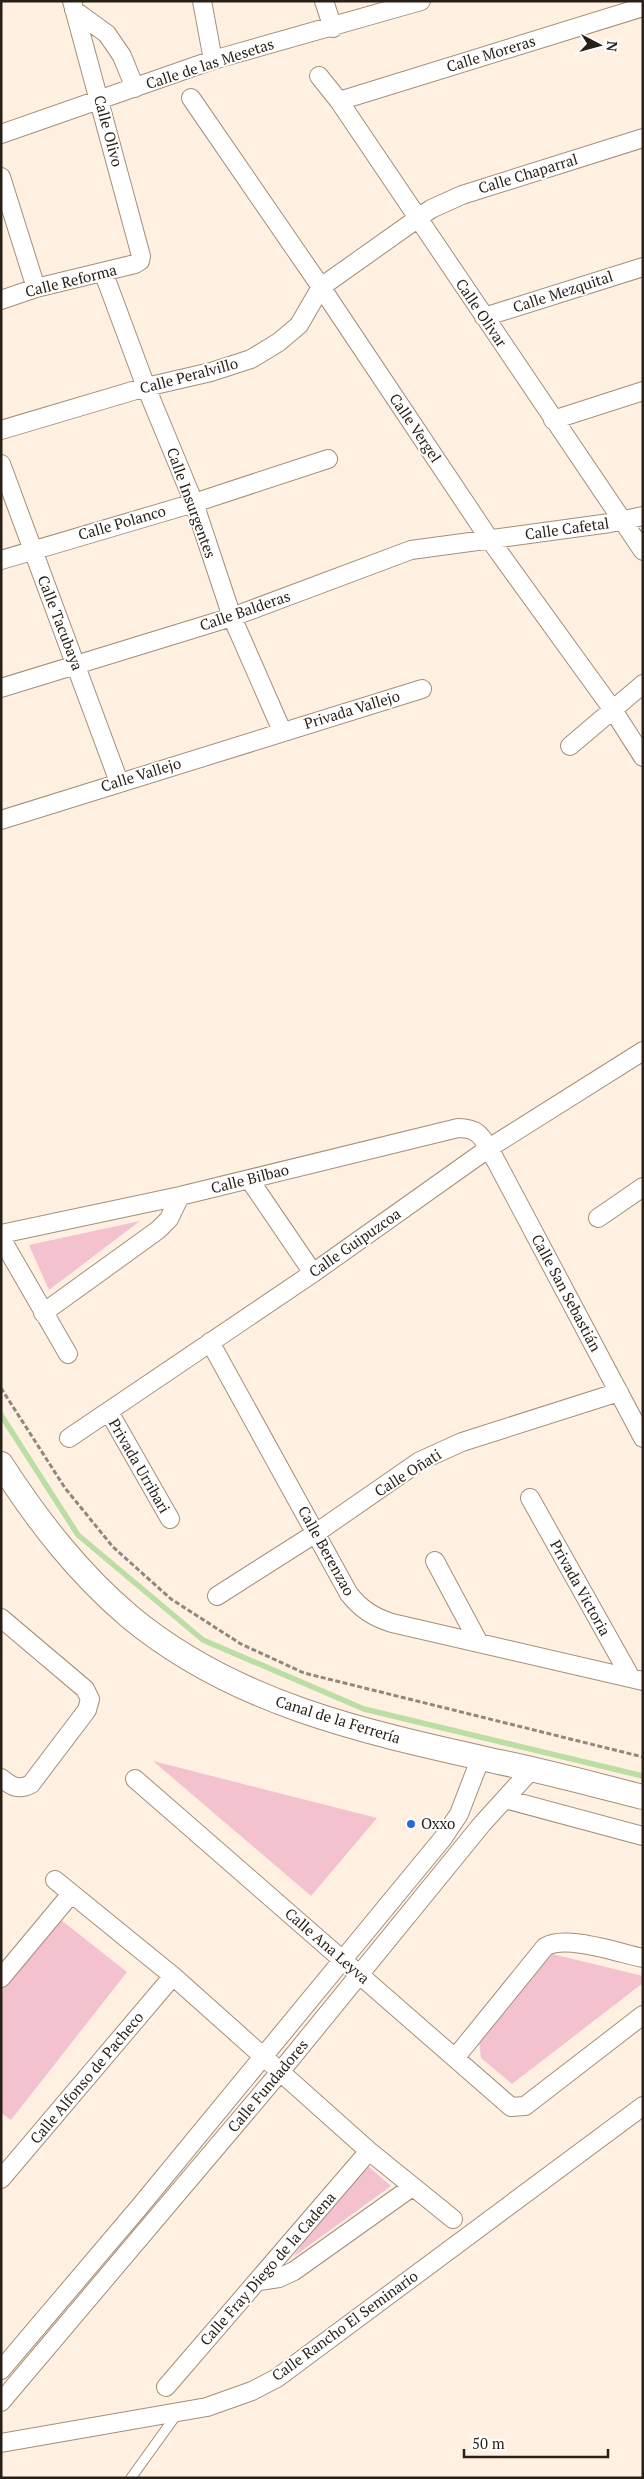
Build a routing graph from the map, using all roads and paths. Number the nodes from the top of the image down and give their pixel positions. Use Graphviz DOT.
graph roads {
  1 [pos="202,1"];
  2 [pos="324,1"];
  3 [pos="420,1"];
  4 [pos="73,6"];
  5 [pos="643,7"];
  6 [pos="333,28"];
  7 [pos="213,60"];
  8 [pos="320,76"];
  9 [pos="135,88"];
  10 [pos="191,98"];
  11 [pos="100,101"];
  12 [pos="339,101"];
  13 [pos="1,134"];
  14 [pos="643,138"];
  15 [pos="1,177"];
  16 [pos="418,219"];
  17 [pos="140,261"];
  18 [pos="643,266"];
  19 [pos="104,274"];
  20 [pos="321,287"];
  21 [pos="36,288"];
  22 [pos="1,300"];
  23 [pos="484,317"];
  24 [pos="146,387"];
  25 [pos="643,391"];
  26 [pos="553,420"];
  27 [pos="1,430"];
  28 [pos="328,459"];
  29 [pos="1,464"];
  30 [pos="194,502"];
  31 [pos="643,516"];
  32 [pos="621,521"];
  33 [pos="490,540"];
  34 [pos="32,550"];
  35 [pos="643,551"];
  36 [pos="1,560"];
  37 [pos="232,617"];
  38 [pos="76,664"];
  39 [pos="643,684"];
  40 [pos="1,688"];
  41 [pos="422,689"];
  42 [pos="613,710"];
  43 [pos="282,731"];
  44 [pos="570,746"];
  45 [pos="643,756"];
  46 [pos="119,782"];
  47 [pos="1,820"];
  48 [pos="643,1051"];
  49 [pos="489,1148"];
  50 [pos="249,1179"];
  51 [pos="642,1189"];
  52 [pos="180,1196"];
  53 [pos="598,1218"];
  54 [pos="1,1234"];
  55 [pos="1,1238"];
  56 [pos="313,1272"];
  57 [pos="43,1313"];
  58 [pos="210,1342"];
  59 [pos="68,1354"];
  60 [pos="1,1388"];
  61 [pos="619,1392"];
  62 [pos="108,1412"];
  63 [pos="69,1438"];
  64 [pos="643,1438"];
  65 [pos="1,1464"];
  66 [pos="530,1498"];
  67 [pos="170,1520"];
  68 [pos="316,1533"];
  69 [pos="435,1561"];
  70 [pos="217,1596"];
  71 [pos="1,1618"];
  72 [pos="479,1643"];
  73 [pos="637,1679"];
  74 [pos="643,1757"];
  75 [pos="481,1758"];
  76 [pos="532,1769"];
  77 [pos="1,1778"];
  78 [pos="135,1779"];
  79 [pos="643,1797"];
  80 [pos="505,1799"];
  81 [pos="643,1836"];
  82 [pos="55,1880"];
  83 [pos="71,1894"];
  84 [pos="643,1958"];
  85 [pos="343,1961"];
  86 [pos="173,1976"];
  87 [pos="360,1976"];
  88 [pos="1,1978"];
  89 [pos="643,2015"];
  90 [pos="262,2056"];
  91 [pos="454,2058"];
  92 [pos="280,2072"];
  93 [pos="643,2106"];
  94 [pos="369,2151"];
  95 [pos="1,2180"];
  96 [pos="412,2186"];
  97 [pos="141,2205"];
  98 [pos="156,2218"];
  99 [pos="453,2220"];
  100 [pos="259,2281"];
  101 [pos="1,2370"];
  102 [pos="166,2387"];
  103 [pos="2,2402"];
  104 [pos="177,2414"];
  105 [pos="1,2443"];
  106 [pos="131,2478"];
  1 -- 7 [label="street"];
  2 -- 6 [label="street"];
  3 -- 6 [label="street, Calle de las Mesetas"];
  4 -- 9 [label="street"];
  4 -- 11 [label="street, Calle Olivo"];
  5 -- 12 [label="street, Calle Moreras"];
  6 -- 7 [label="street, Calle de las Mesetas"];
  7 -- 9 [label="street, Calle de las Mesetas"];
  8 -- 12 [label="street, Calle Olivar"];
  9 -- 11 [label="street, Calle de las Mesetas"];
  10 -- 20 [label="street, Calle Vergel"];
  11 -- 13 [label="street, Calle de las Mesetas"];
  11 -- 17 [label="street, Calle Olivo"];
  12 -- 16 [label="street, Calle Olivar"];
  14 -- 16 [label="street, Calle Chaparral"];
  15 -- 21 [label="street"];
  16 -- 20 [label="street, Calle Peralvillo"];
  16 -- 23 [label="street, Calle Olivar"];
  17 -- 19 [label="street, Calle Reforma"];
  18 -- 23 [label="street, Calle Mezquital"];
  19 -- 21 [label="street, Calle Reforma"];
  19 -- 24 [label="street, Calle Insurgentes"];
  20 -- 24 [label="street, Calle Peralvillo"];
  20 -- 33 [label="street, Calle Vergel"];
  21 -- 22 [label="street, Calle Reforma"];
  23 -- 26 [label="street, Calle Olivar"];
  24 -- 27 [label="street, Calle Peralvillo"];
  24 -- 30 [label="street, Calle Insurgentes"];
  25 -- 26 [label="street"];
  26 -- 32 [label="street, Calle Olivar"];
  28 -- 30 [label="street, Calle Polanco"];
  29 -- 34 [label="street, Calle Tacubaya"];
  30 -- 34 [label="street, Calle Polanco"];
  30 -- 37 [label="street, Calle Insurgentes"];
  31 -- 32 [label="street, Calle Cafetal"];
  32 -- 33 [label="street, Calle Cafetal"];
  32 -- 35 [label="street, Calle Olivar"];
  33 -- 37 [label="street, Calle Balderas"];
  33 -- 42 [label="street, Calle Vergel"];
  34 -- 36 [label="street, Calle Polanco"];
  34 -- 38 [label="street, Calle Tacubaya"];
  37 -- 38 [label="street, Calle Balderas"];
  37 -- 43 [label="street, Calle Insurgentes"];
  38 -- 40 [label="street, Calle Balderas"];
  38 -- 46 [label="street, Calle Tacubaya"];
  39 -- 42 [label="street"];
  41 -- 43 [label="street, Privada Vallejo"];
  42 -- 44 [label="street"];
  42 -- 45 [label="street, Calle Vergel"];
  43 -- 46 [label="street, Calle Vallejo"];
  46 -- 47 [label="street, Calle Vallejo"];
  48 -- 49 [label="street, Calle Guipuzcoa"];
  49 -- 50 [label="street, Calle Bilbao"];
  49 -- 56 [label="street, Calle Guipuzcoa"];
  49 -- 61 [label="street, Calle San Sebastián"];
  50 -- 52 [label="street, Calle Bilbao"];
  50 -- 56 [label="street"];
  51 -- 53 [label="street"];
  52 -- 54 [label="street, Calle Bilbao"];
  52 -- 57 [label="street"];
  55 -- 57 [label="street"];
  56 -- 58 [label="street, Calle Guipuzcoa"];
  57 -- 59 [label="street"];
  58 -- 62 [label="street, Calle Guipuzcoa"];
  58 -- 68 [label="street, Calle Berenzao"];
  60 -- 74 [label="path"];
  61 -- 64 [label="street, Calle San Sebastián"];
  61 -- 68 [label="street, Calle Oñati"];
  62 -- 63 [label="street, Calle Guipuzcoa"];
  62 -- 67 [label="street, Privada Urribari"];
  65 -- 75 [label="street, Canal de la Ferrería"];
  66 -- 73 [label="street, Privada Victoria"];
  68 -- 70 [label="street, Calle Oñati"];
  68 -- 72 [label="street, Calle Berenzao"];
  69 -- 72 [label="street"];
  71 -- 77 [label="street"];
  72 -- 73 [label="street, Calle Berenzao"];
  75 -- 76 [label="street, Canal de la Ferrería"];
  75 -- 85 [label="street, Calle Fundadores"];
  76 -- 79 [label="street, Canal de la Ferrería"];
  76 -- 80 [label="street, Calle Fundadores"];
  78 -- 85 [label="street, Calle Ana Leyva"];
  80 -- 81 [label="street"];
  80 -- 87 [label="street, Calle Fundadores"];
  82 -- 83 [label="street"];
  83 -- 86 [label="street"];
  83 -- 88 [label="street"];
  84 -- 91 [label="street"];
  85 -- 87 [label="street, Calle Ana Leyva"];
  85 -- 90 [label="street, Calle Fundadores"];
  86 -- 90 [label="street"];
  86 -- 95 [label="street, Calle Alfonso de Pacheco"];
  87 -- 91 [label="street, Calle Ana Leyva"];
  87 -- 92 [label="street, Calle Fundadores"];
  89 -- 91 [label="street, Calle Ana Leyva"];
  90 -- 92 [label="street"];
  90 -- 97 [label="street, Calle Fundadores"];
  92 -- 94 [label="street"];
  92 -- 98 [label="street, Calle Fundadores"];
  93 -- 104 [label="street, Calle Rancho El Seminario"];
  94 -- 96 [label="street"];
  94 -- 100 [label="street, Calle Fray Diego de la Cadena"];
  96 -- 99 [label="street"];
  96 -- 100 [label="street"];
  97 -- 98 [label="street"];
  97 -- 101 [label="street, Calle Fundadores"];
  98 -- 103 [label="street, Calle Fundadores"];
  100 -- 102 [label="street, Calle Fray Diego de la Cadena"];
  104 -- 105 [label="street, Calle Rancho El Seminario"];
  104 -- 106 [label="lane"];
}
